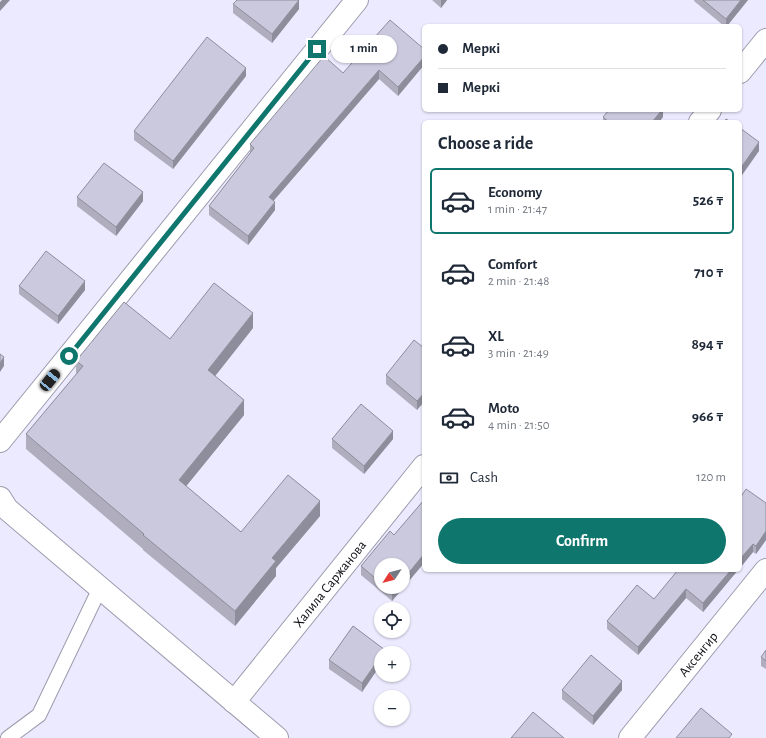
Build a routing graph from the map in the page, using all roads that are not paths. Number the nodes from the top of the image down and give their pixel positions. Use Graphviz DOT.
graph roads {
  1 [pos="357,0"];
  2 [pos="766,40"];
  3 [pos="742,70"];
  4 [pos="708,112"];
  5 [pos="702,120"];
  6 [pos="0,442"];
  7 [pos="422,468"];
  8 [pos="2,506"];
  9 [pos="766,570"];
  10 [pos="100,588"];
  11 [pos="234,702"];
  12 [pos="8,738"];
  13 [pos="277,738"];
  14 [pos="630,738"];
  1 -- 6 [label="street"];
  2 -- 3 [label="street"];
  4 -- 5 [label="street"];
  7 -- 11 [label="street, Халила Саржанова"];
  8 -- 10 [label="street"];
  9 -- 14 [label="street, Аксенгир"];
  10 -- 11 [label="street"];
  10 -- 12 [label="lane"];
  11 -- 13 [label="street"];
}
